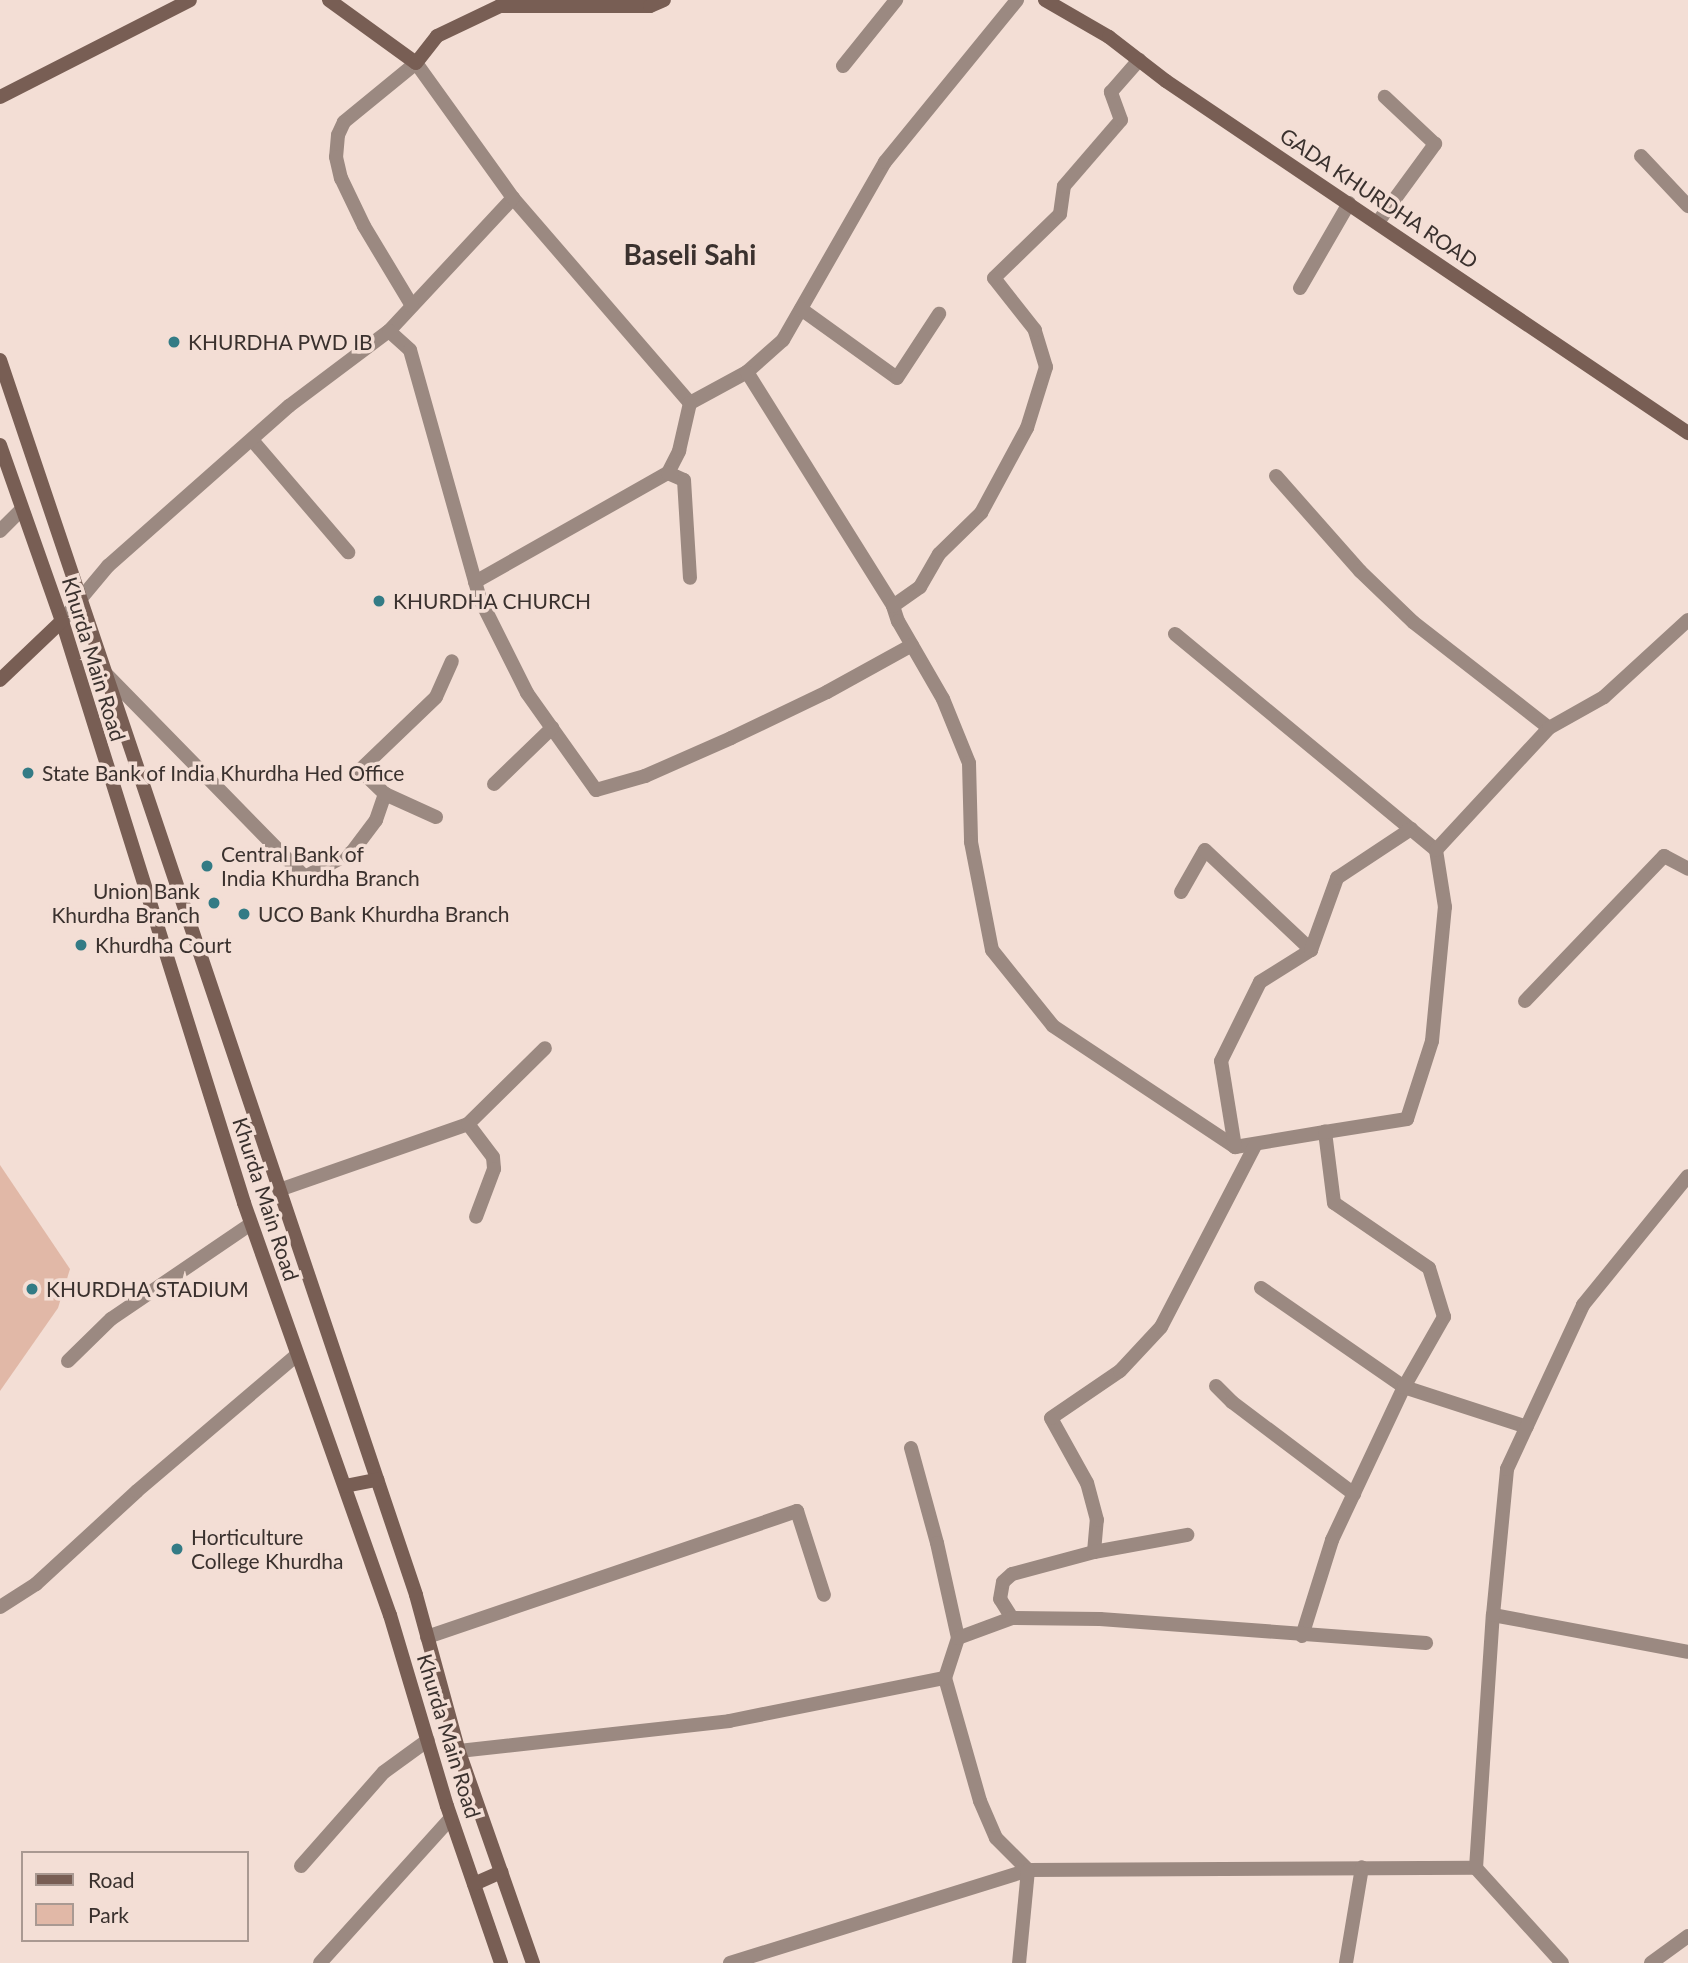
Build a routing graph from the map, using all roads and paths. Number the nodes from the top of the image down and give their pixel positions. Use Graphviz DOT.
graph roads {
  1 [pos="190,0"];
  2 [pos="329,0"];
  3 [pos="664,0"];
  4 [pos="896,0"];
  5 [pos="1017,0"];
  6 [pos="1045,0"];
  7 [pos="497,3"];
  8 [pos="1139,60"];
  9 [pos="416,62"];
  10 [pos="843,66"];
  11 [pos="0,97"];
  12 [pos="1385,97"];
  13 [pos="1641,156"];
  14 [pos="513,198"];
  15 [pos="1349,203"];
  16 [pos="1688,206"];
  17 [pos="1378,222"];
  18 [pos="1300,288"];
  19 [pos="412,306"];
  20 [pos="801,309"];
  21 [pos="939,314"];
  22 [pos="389,331"];
  23 [pos="0,360"];
  24 [pos="747,372"];
  25 [pos="690,403"];
  26 [pos="1688,433"];
  27 [pos="251,440"];
  28 [pos="0,445"];
  29 [pos="668,473"];
  30 [pos="1276,476"];
  31 [pos="22,509"];
  32 [pos="0,531"];
  33 [pos="348,552"];
  34 [pos="690,578"];
  35 [pos="475,582"];
  36 [pos="80,598"];
  37 [pos="892,606"];
  38 [pos="1688,620"];
  39 [pos="62,621"];
  40 [pos="1175,634"];
  41 [pos="912,645"];
  42 [pos="452,661"];
  43 [pos="106,674"];
  44 [pos="0,680"];
  45 [pos="552,728"];
  46 [pos="1549,728"];
  47 [pos="494,784"];
  48 [pos="385,794"];
  49 [pos="436,817"];
  50 [pos="1411,829"];
  51 [pos="1436,850"];
  52 [pos="1688,869"];
  53 [pos="1181,892"];
  54 [pos="1311,950"];
  55 [pos="1525,1001"];
  56 [pos="545,1048"];
  57 [pos="468,1124"];
  58 [pos="1325,1132"];
  59 [pos="1256,1144"];
  60 [pos="1235,1147"];
  61 [pos="1688,1176"];
  62 [pos="279,1190"];
  63 [pos="476,1217"];
  64 [pos="251,1224"];
  65 [pos="1261,1288"];
  66 [pos="297,1355"];
  67 [pos="68,1361"];
  68 [pos="1216,1386"];
  69 [pos="1404,1387"];
  70 [pos="1527,1427"];
  71 [pos="911,1448"];
  72 [pos="377,1480"];
  73 [pos="345,1486"];
  74 [pos="1353,1494"];
  75 [pos="1186,1535"];
  76 [pos="1094,1552"];
  77 [pos="824,1595"];
  78 [pos="0,1607"];
  79 [pos="1493,1615"];
  80 [pos="1012,1618"];
  81 [pos="1302,1636"];
  82 [pos="427,1637"];
  83 [pos="958,1638"];
  84 [pos="1426,1643"];
  85 [pos="1688,1653"];
  86 [pos="945,1678"];
  87 [pos="428,1740"];
  88 [pos="459,1751"];
  89 [pos="452,1818"];
  90 [pos="301,1866"];
  91 [pos="1362,1867"];
  92 [pos="1476,1868"];
  93 [pos="1028,1870"];
  94 [pos="501,1872"];
  95 [pos="474,1884"];
  96 [pos="1688,1936"];
  97 [pos="320,1963"];
  98 [pos="501,1963"];
  99 [pos="533,1963"];
  100 [pos="730,1963"];
  101 [pos="1020,1963"];
  102 [pos="1346,1963"];
  103 [pos="1562,1963"];
  104 [pos="1651,1963"];
  1 -- 11 [label="main road"];
  2 -- 9 [label="main road"];
  3 -- 7 [label="main road"];
  4 -- 10 [label="street"];
  5 -- 20 [label="street"];
  6 -- 8 [label="main road, GADA KHURDHA ROAD"];
  7 -- 9 [label="main road"];
  8 -- 15 [label="main road, GADA KHURDHA ROAD"];
  8 -- 37 [label="street"];
  9 -- 14 [label="street"];
  9 -- 19 [label="street"];
  12 -- 17 [label="street"];
  13 -- 16 [label="street"];
  14 -- 19 [label="street"];
  14 -- 25 [label="street"];
  15 -- 17 [label="main road, GADA KHURDHA ROAD"];
  15 -- 18 [label="street"];
  17 -- 26 [label="main road, GADA KHURDHA ROAD"];
  19 -- 22 [label="street"];
  20 -- 21 [label="street"];
  20 -- 24 [label="street"];
  22 -- 27 [label="street"];
  22 -- 35 [label="street"];
  23 -- 36 [label="main road, Khurda Main Road"];
  24 -- 25 [label="street"];
  24 -- 37 [label="street"];
  25 -- 29 [label="street"];
  27 -- 33 [label="street"];
  27 -- 36 [label="street"];
  28 -- 31 [label="main road, Khurda Main Road"];
  29 -- 34 [label="street"];
  29 -- 35 [label="street"];
  30 -- 46 [label="street"];
  31 -- 32 [label="street"];
  31 -- 39 [label="main road, Khurda Main Road"];
  35 -- 45 [label="street"];
  36 -- 39 [label="street"];
  36 -- 43 [label="main road, Khurda Main Road"];
  37 -- 41 [label="street"];
  38 -- 46 [label="street"];
  39 -- 44 [label="main road"];
  39 -- 64 [label="main road, Khurda Main Road"];
  40 -- 50 [label="street"];
  41 -- 45 [label="street"];
  41 -- 60 [label="street"];
  42 -- 48 [label="street"];
  43 -- 48 [label="street"];
  43 -- 62 [label="main road, Khurda Main Road"];
  45 -- 47 [label="street"];
  46 -- 51 [label="street"];
  48 -- 49 [label="street"];
  50 -- 51 [label="street"];
  50 -- 54 [label="street"];
  51 -- 58 [label="street"];
  52 -- 55 [label="street"];
  53 -- 54 [label="street"];
  54 -- 60 [label="street"];
  56 -- 57 [label="street"];
  57 -- 62 [label="street"];
  57 -- 63 [label="street"];
  58 -- 59 [label="street"];
  58 -- 69 [label="street"];
  59 -- 60 [label="street"];
  59 -- 76 [label="street"];
  61 -- 70 [label="street"];
  62 -- 72 [label="main road, Khurda Main Road"];
  64 -- 66 [label="main road, Khurda Main Road"];
  64 -- 67 [label="street"];
  65 -- 69 [label="street"];
  66 -- 73 [label="main road, Khurda Main Road"];
  66 -- 78 [label="street"];
  68 -- 74 [label="street"];
  69 -- 70 [label="street"];
  69 -- 74 [label="street"];
  70 -- 79 [label="street"];
  71 -- 83 [label="street"];
  72 -- 73 [label="main road"];
  72 -- 82 [label="main road, Khurda Main Road"];
  73 -- 87 [label="main road, Khurda Main Road"];
  74 -- 81 [label="street"];
  75 -- 76 [label="street"];
  76 -- 80 [label="street"];
  77 -- 82 [label="street"];
  79 -- 85 [label="street"];
  79 -- 92 [label="street"];
  80 -- 81 [label="street"];
  80 -- 83 [label="street"];
  81 -- 84 [label="street"];
  82 -- 88 [label="main road, Khurda Main Road"];
  83 -- 86 [label="street"];
  86 -- 88 [label="street"];
  86 -- 93 [label="street"];
  87 -- 89 [label="main road, Khurda Main Road"];
  87 -- 90 [label="street"];
  88 -- 94 [label="main road, Khurda Main Road"];
  89 -- 95 [label="main road, Khurda Main Road"];
  89 -- 97 [label="street"];
  91 -- 92 [label="street"];
  91 -- 93 [label="street"];
  91 -- 102 [label="street"];
  92 -- 103 [label="street"];
  93 -- 100 [label="street"];
  93 -- 101 [label="street"];
  94 -- 95 [label="main road"];
  94 -- 99 [label="main road, Khurda Main Road"];
  95 -- 98 [label="main road, Khurda Main Road"];
  96 -- 104 [label="street"];
}
